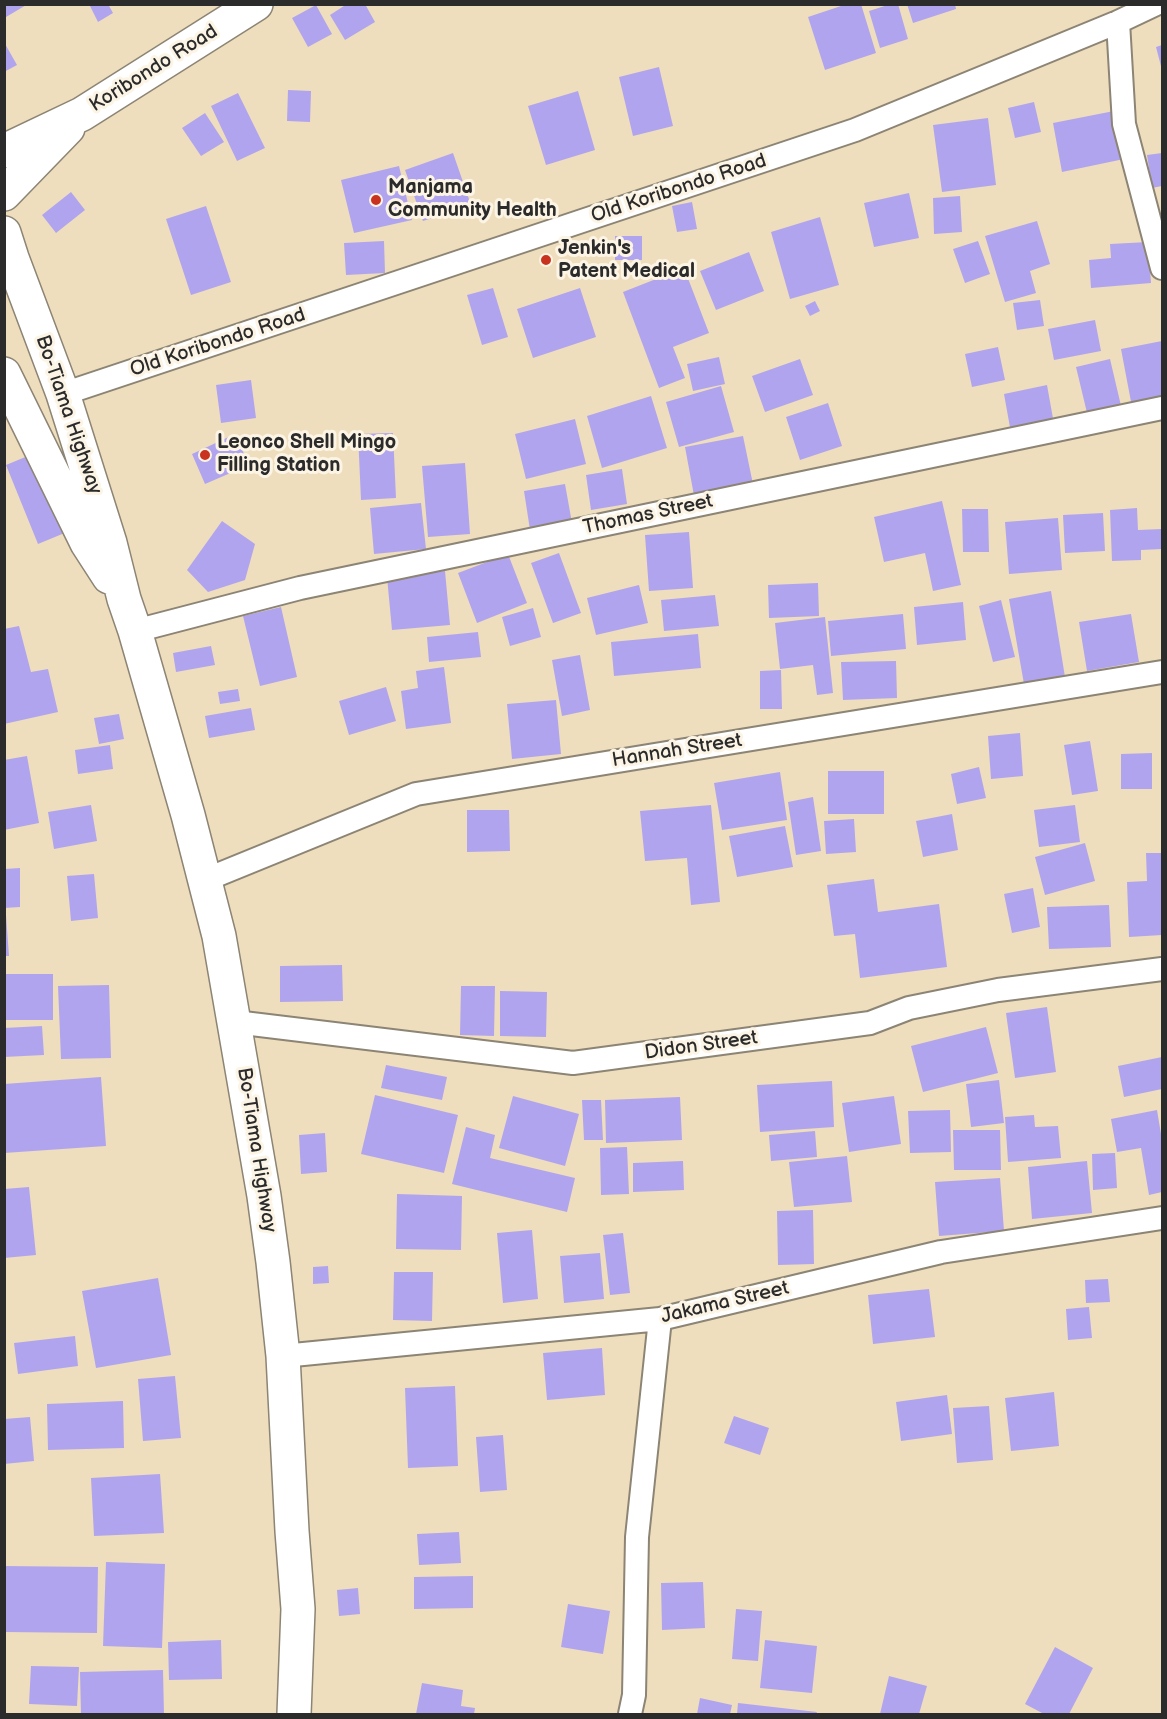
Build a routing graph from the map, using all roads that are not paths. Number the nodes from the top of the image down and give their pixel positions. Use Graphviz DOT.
graph roads {
  1 [pos="256,4"];
  2 [pos="1156,4"];
  3 [pos="1118,22"];
  4 [pos="82,114"];
  5 [pos="4,151"];
  6 [pos="4,194"];
  7 [pos="4,233"];
  8 [pos="1162,268"];
  9 [pos="4,374"];
  10 [pos="63,394"];
  11 [pos="1162,408"];
  12 [pos="124,600"];
  13 [pos="135,631"];
  14 [pos="1162,672"];
  15 [pos="205,880"];
  16 [pos="1162,969"];
  17 [pos="235,1022"];
  18 [pos="1162,1218"];
  19 [pos="660,1319"];
  20 [pos="283,1356"];
  21 [pos="294,1714"];
  22 [pos="630,1714"];
  1 -- 4 [label="highway, Koribondo Road"];
  2 -- 3 [label="street, Old Koribondo Road"];
  3 -- 8 [label="street"];
  3 -- 10 [label="street, Old Koribondo Road"];
  4 -- 5 [label="highway"];
  4 -- 6 [label="highway"];
  7 -- 10 [label="highway, Bo-Tiama Highway"];
  9 -- 12 [label="highway, Bo-Tiama Highway"];
  10 -- 12 [label="highway, Bo-Tiama Highway"];
  11 -- 13 [label="street, Thomas Street"];
  12 -- 13 [label="highway, Bo-Tiama Highway"];
  13 -- 15 [label="highway, Bo-Tiama Highway"];
  14 -- 15 [label="street, Hannah Street"];
  15 -- 17 [label="highway, Bo-Tiama Highway"];
  16 -- 17 [label="street, Didon Street"];
  17 -- 20 [label="highway, Bo-Tiama Highway"];
  18 -- 19 [label="street, Jakama Street"];
  19 -- 20 [label="street, Jakama Street"];
  19 -- 22 [label="street"];
  20 -- 21 [label="highway, Bo-Tiama Highway"];
}
